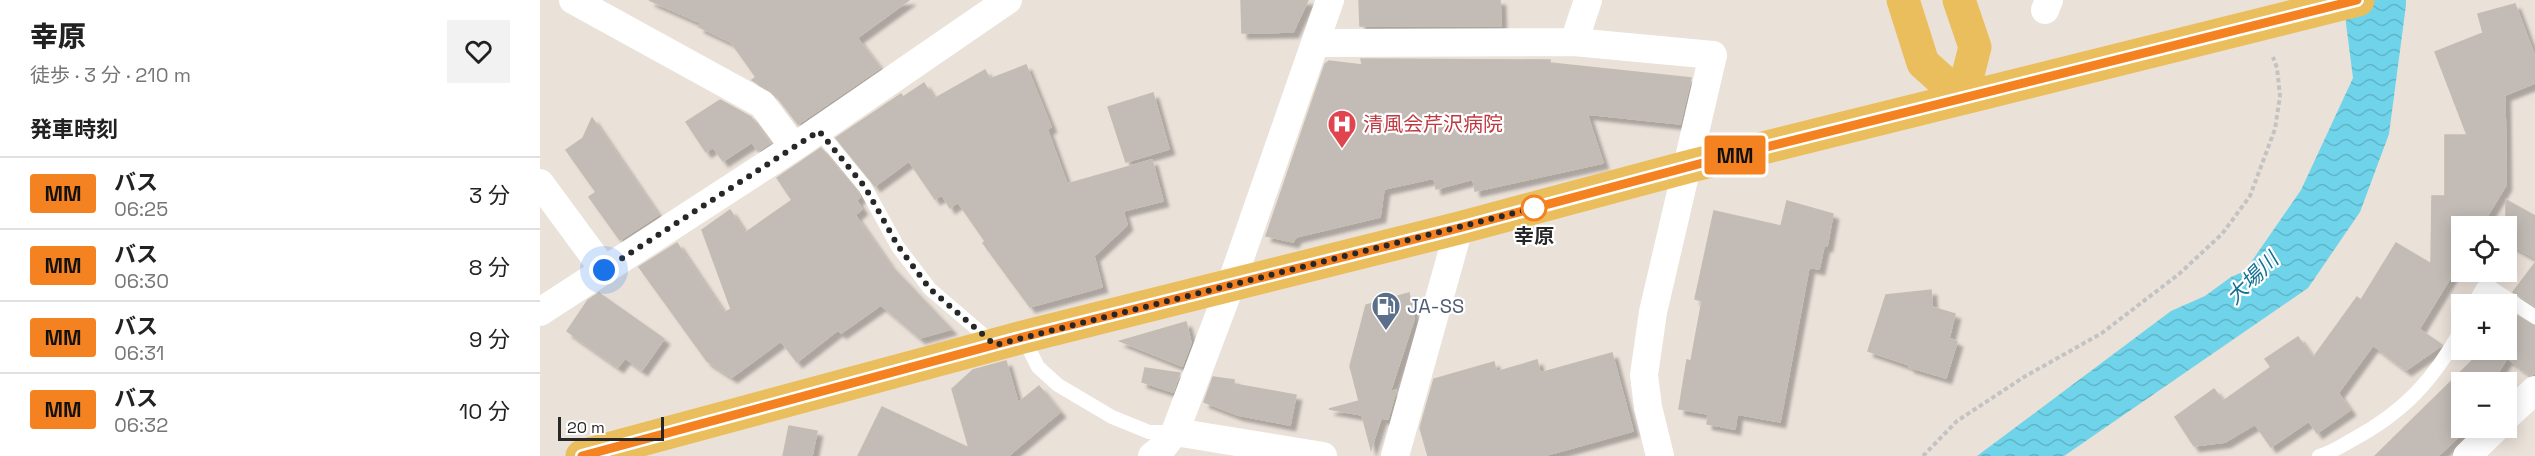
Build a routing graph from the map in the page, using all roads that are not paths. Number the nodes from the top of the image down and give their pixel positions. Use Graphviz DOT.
graph roads {
  1 [pos="574,0"];
  2 [pos="1008,0"];
  3 [pos="1330,0"];
  4 [pos="1588,0"];
  5 [pos="1903,0"];
  6 [pos="1959,0"];
  7 [pos="2358,0"];
  8 [pos="1574,42"];
  9 [pos="1315,43"];
  10 [pos="1962,98"];
  11 [pos="819,131"];
  12 [pos="794,147"];
  13 [pos="1687,167"];
  14 [pos="540,183"];
  15 [pos="1459,228"];
  16 [pos="604,270"];
  17 [pos="1231,284"];
  18 [pos="2480,294"];
  19 [pos="2500,294"];
  20 [pos="2517,305"];
  21 [pos="540,312"];
  22 [pos="2535,317"];
  23 [pos="1009,341"];
  24 [pos="2451,345"];
  25 [pos="2535,390"];
  26 [pos="2517,407"];
  27 [pos="1175,432"];
  28 [pos="2486,438"];
  29 [pos="582,456"];
  30 [pos="1152,456"];
  31 [pos="1323,456"];
  32 [pos="1395,456"];
  33 [pos="1660,456"];
  34 [pos="2319,456"];
  35 [pos="2467,456"];
  1 -- 12 [label="street"];
  2 -- 11 [label="street"];
  3 -- 9 [label="street"];
  4 -- 8 [label="street"];
  5 -- 10 [label="main road"];
  6 -- 10 [label="main road"];
  7 -- 10 [label="main road"];
  8 -- 9 [label="street"];
  8 -- 13 [label="street"];
  9 -- 17 [label="street"];
  10 -- 13 [label="main road"];
  11 -- 12 [label="street"];
  11 -- 23 [label="lane"];
  12 -- 16 [label="street"];
  13 -- 15 [label="main road"];
  13 -- 33 [label="street"];
  14 -- 16 [label="street"];
  15 -- 17 [label="main road"];
  15 -- 32 [label="street"];
  16 -- 21 [label="street"];
  17 -- 23 [label="main road"];
  17 -- 27 [label="street"];
  18 -- 19 [label="lane"];
  20 -- 22 [label="lane"];
  23 -- 27 [label="lane"];
  23 -- 29 [label="main road"];
  24 -- 34 [label="lane"];
  25 -- 26 [label="street"];
  27 -- 30 [label="street"];
  27 -- 31 [label="street"];
  28 -- 35 [label="street"];
}
